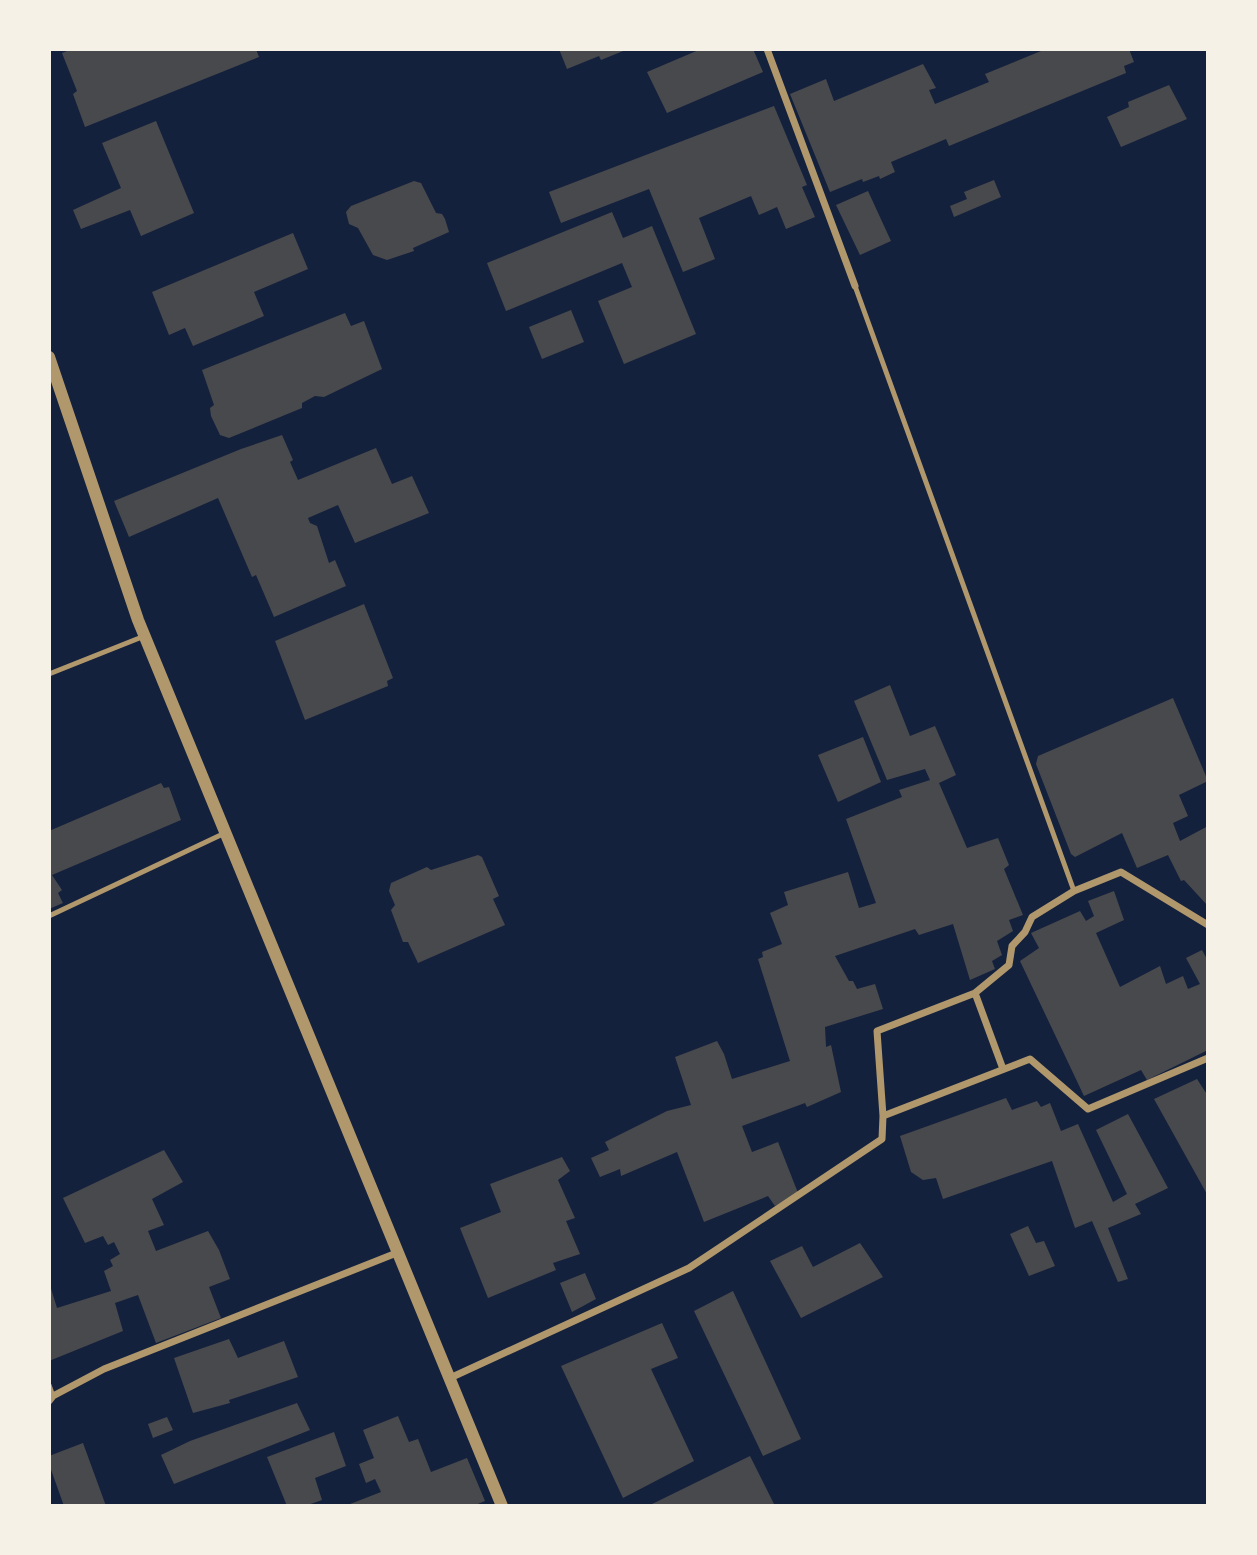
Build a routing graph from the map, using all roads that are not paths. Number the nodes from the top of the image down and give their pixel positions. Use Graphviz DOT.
graph roads {
  1 [pos="767,49"];
  2 [pos="855,286"];
  3 [pos="49,357"];
  4 [pos="145,635"];
  5 [pos="49,674"];
  6 [pos="225,833"];
  7 [pos="1074,891"];
  8 [pos="49,916"];
  9 [pos="1208,925"];
  10 [pos="975,993"];
  11 [pos="1208,1058"];
  12 [pos="1003,1069"];
  13 [pos="883,1116"];
  14 [pos="399,1252"];
  15 [pos="450,1378"];
  16 [pos="49,1385"];
  17 [pos="51,1398"];
  18 [pos="502,1506"];
  1 -- 2 [label="street"];
  2 -- 7 [label="lane"];
  3 -- 4 [label="street"];
  4 -- 5 [label="lane"];
  4 -- 6 [label="street"];
  6 -- 8 [label="lane"];
  6 -- 14 [label="street"];
  7 -- 9 [label="street"];
  7 -- 10 [label="street"];
  10 -- 12 [label="street"];
  10 -- 13 [label="street"];
  11 -- 12 [label="street"];
  12 -- 13 [label="street"];
  13 -- 15 [label="street"];
  14 -- 15 [label="street"];
  14 -- 17 [label="street"];
  15 -- 18 [label="street"];
  16 -- 17 [label="lane"];
}
